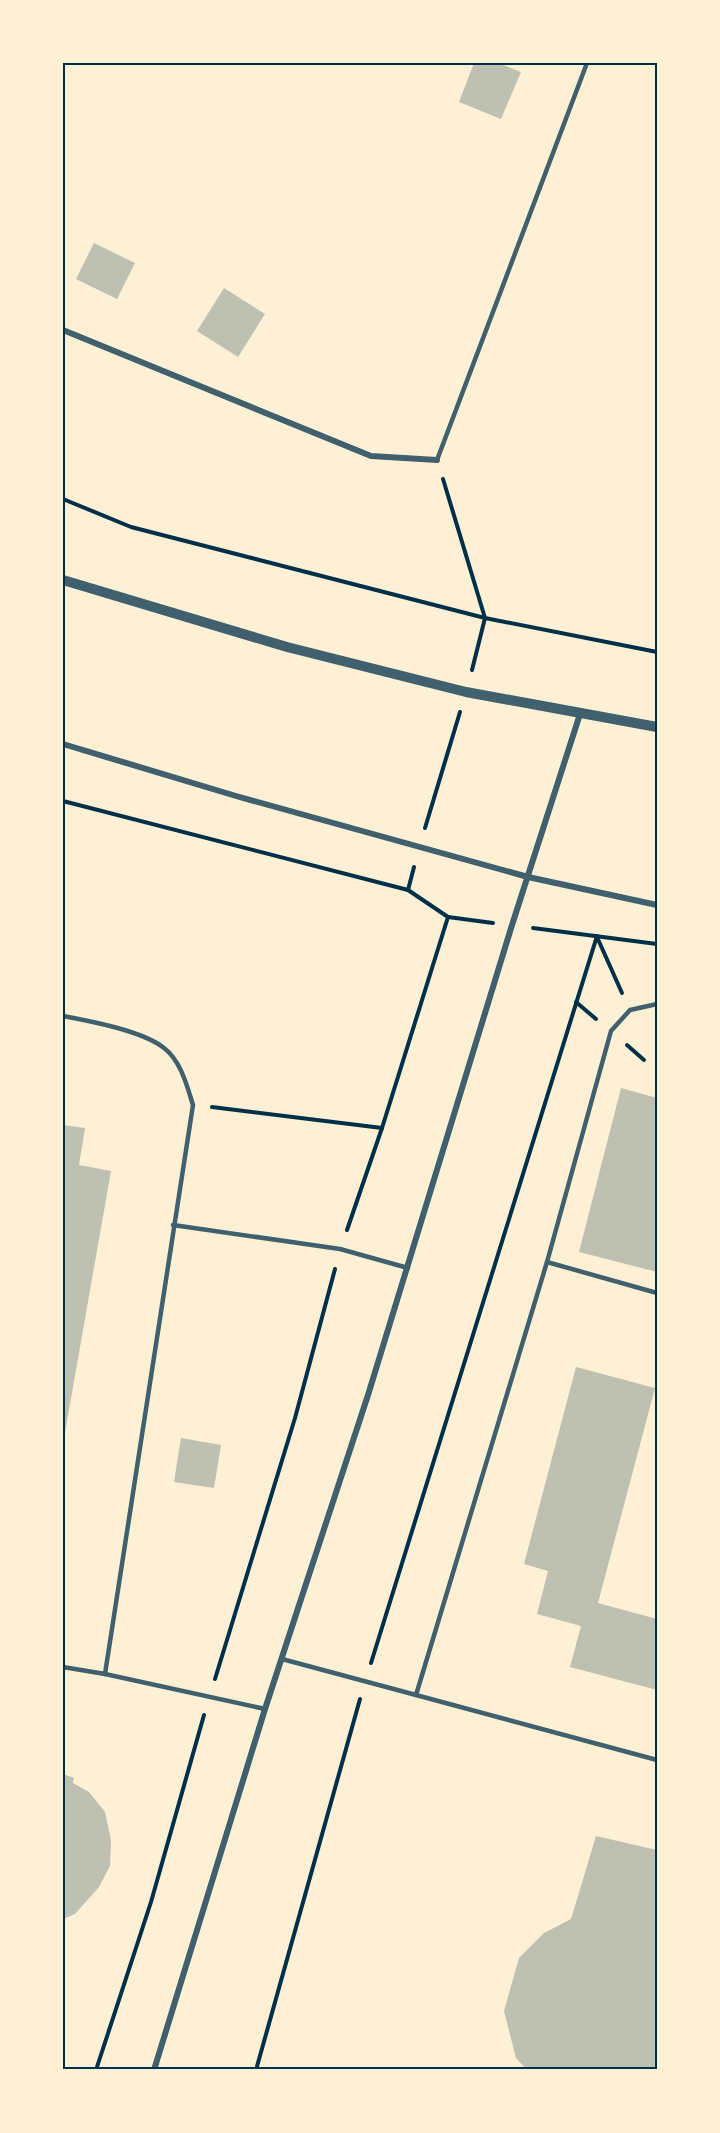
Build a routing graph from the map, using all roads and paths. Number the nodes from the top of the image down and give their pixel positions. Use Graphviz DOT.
graph roads {
  1 [pos="587,63"];
  2 [pos="63,330"];
  3 [pos="437,460"];
  4 [pos="63,499"];
  5 [pos="63,580"];
  6 [pos="485,618"];
  7 [pos="657,652"];
  8 [pos="466,693"];
  9 [pos="580,714"];
  10 [pos="657,727"];
  11 [pos="63,744"];
  12 [pos="63,801"];
  13 [pos="419,846"];
  14 [pos="528,877"];
  15 [pos="408,890"];
  16 [pos="657,905"];
  17 [pos="448,917"];
  18 [pos="513,925"];
  19 [pos="597,936"];
  20 [pos="657,944"];
  21 [pos="657,1004"];
  22 [pos="630,1010"];
  23 [pos="63,1016"];
  24 [pos="193,1105"];
  25 [pos="382,1128"];
  26 [pos="173,1225"];
  27 [pos="340,1249"];
  28 [pos="547,1262"];
  29 [pos="408,1268"];
  30 [pos="657,1293"];
  31 [pos="282,1659"];
  32 [pos="63,1667"];
  33 [pos="105,1674"];
  34 [pos="365,1681"];
  35 [pos="416,1695"];
  36 [pos="210,1696"];
  37 [pos="265,1709"];
  38 [pos="657,1760"];
  39 [pos="96,2070"];
  40 [pos="154,2070"];
  41 [pos="256,2070"];
  1 -- 3 [label="lane"];
  2 -- 3 [label="street"];
  3 -- 6 [label="path"];
  4 -- 6 [label="path"];
  5 -- 8 [label="street"];
  6 -- 7 [label="path"];
  6 -- 8 [label="path"];
  8 -- 9 [label="street"];
  8 -- 13 [label="path"];
  9 -- 10 [label="street"];
  9 -- 14 [label="street"];
  11 -- 13 [label="street"];
  12 -- 15 [label="path"];
  13 -- 14 [label="street"];
  13 -- 15 [label="path"];
  14 -- 16 [label="street"];
  14 -- 18 [label="street"];
  15 -- 17 [label="path"];
  17 -- 18 [label="path"];
  17 -- 25 [label="path"];
  18 -- 19 [label="path"];
  18 -- 29 [label="street"];
  19 -- 20 [label="path"];
  19 -- 22 [label="path"];
  19 -- 34 [label="path"];
  21 -- 22 [label="lane"];
  22 -- 28 [label="lane"];
  23 -- 24 [label="lane"];
  24 -- 25 [label="path"];
  24 -- 26 [label="lane"];
  25 -- 27 [label="path"];
  26 -- 27 [label="lane"];
  26 -- 33 [label="lane"];
  27 -- 29 [label="lane"];
  27 -- 36 [label="path"];
  28 -- 30 [label="lane"];
  28 -- 35 [label="lane"];
  29 -- 31 [label="street"];
  31 -- 34 [label="lane"];
  31 -- 37 [label="street"];
  32 -- 33 [label="lane"];
  33 -- 36 [label="lane"];
  34 -- 35 [label="lane"];
  34 -- 41 [label="path"];
  35 -- 38 [label="lane"];
  36 -- 37 [label="lane"];
  36 -- 39 [label="path"];
  37 -- 40 [label="street"];
}
